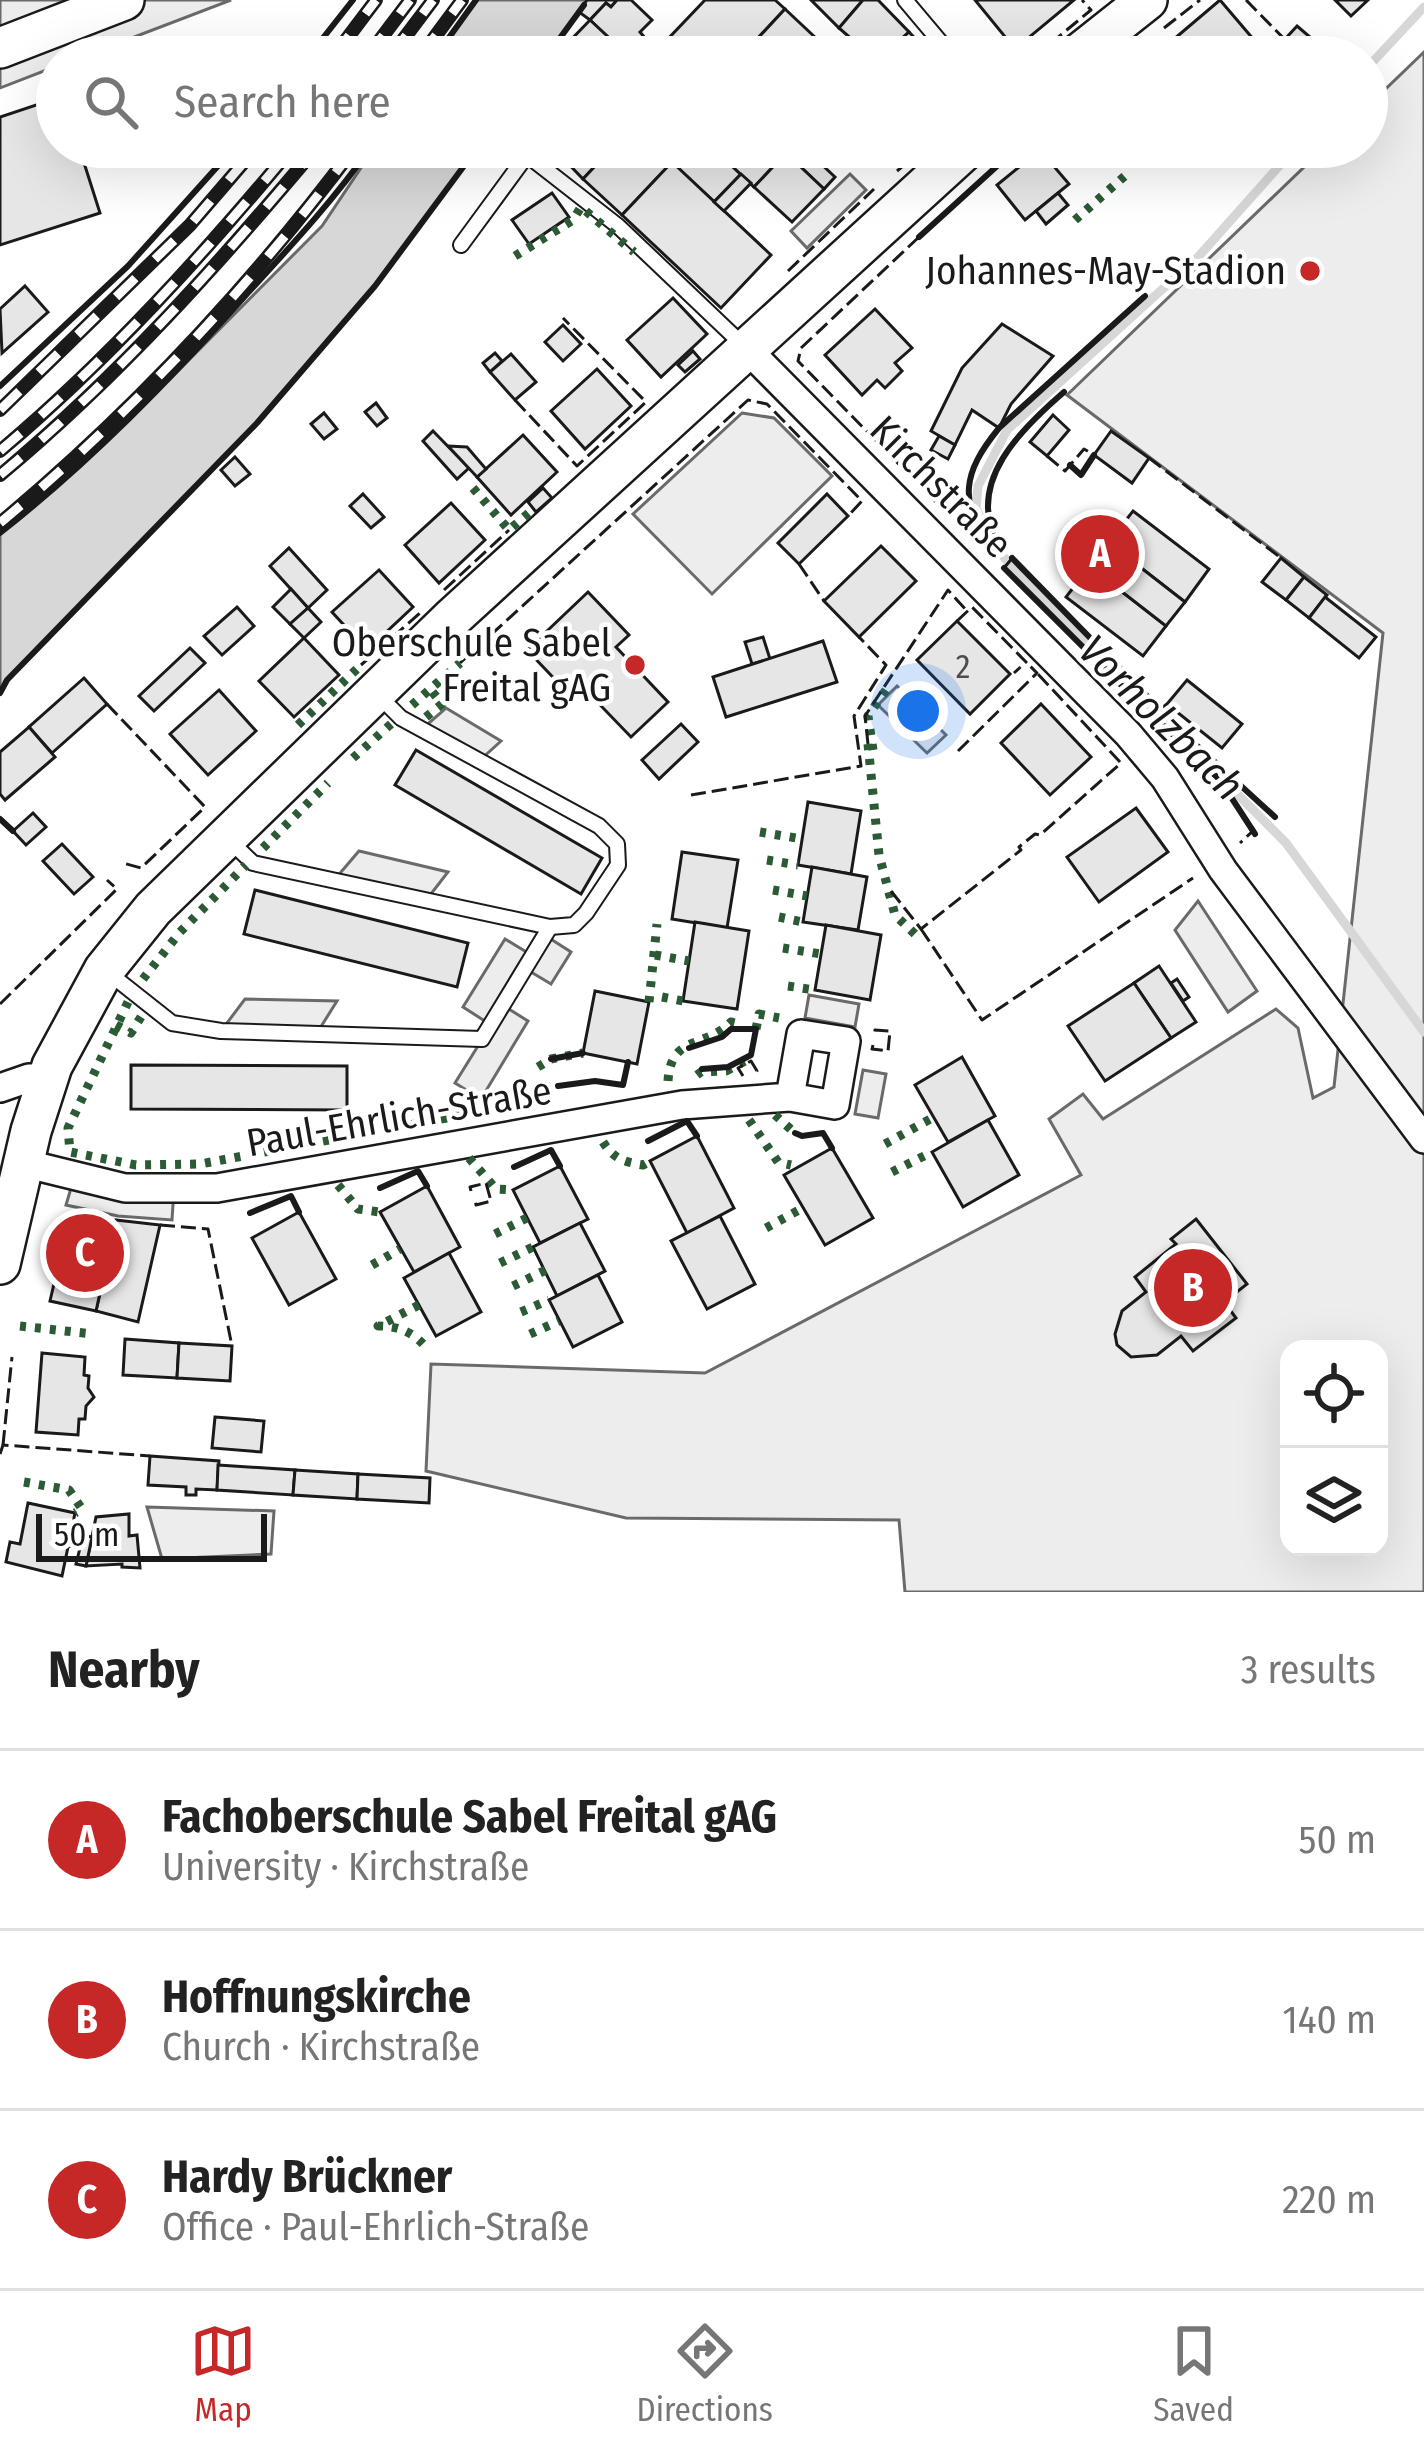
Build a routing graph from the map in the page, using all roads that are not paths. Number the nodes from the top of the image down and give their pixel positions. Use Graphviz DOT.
graph roads {
  1 [pos="124,0"];
  2 [pos="905,0"];
  3 [pos="1147,0"];
  4 [pos="935,36"];
  5 [pos="1102,36"];
  6 [pos="0,49"];
  7 [pos="517,168"];
  8 [pos="545,168"];
  9 [pos="945,168"];
  10 [pos="461,245"];
  11 [pos="748,350"];
  12 [pos="376,692"];
  13 [pos="225,835"];
  14 [pos="550,927"];
  15 [pos="104,970"];
  16 [pos="47,1078"];
  17 [pos="0,1088"];
  18 [pos="790,1097"];
  19 [pos="1424,1139"];
  20 [pos="23,1163"];
  21 [pos="0,1264"];
  1 -- 6 [label="main road"];
  2 -- 4 [label="lane"];
  3 -- 5 [label="main road"];
  7 -- 10 [label="lane"];
  8 -- 11 [label="lane"];
  9 -- 11 [label="main road"];
  11 -- 12 [label="main road"];
  11 -- 19 [label="street, Kirchstraße"];
  12 -- 13 [label="main road"];
  12 -- 14 [label="lane"];
  13 -- 14 [label="lane"];
  13 -- 15 [label="main road"];
  14 -- 15 [label="lane"];
  15 -- 16 [label="main road"];
  16 -- 17 [label="street"];
  16 -- 20 [label="main road"];
  18 -- 20 [label="street, Paul-Ehrlich-Straße"];
  20 -- 21 [label="main road"];
}
